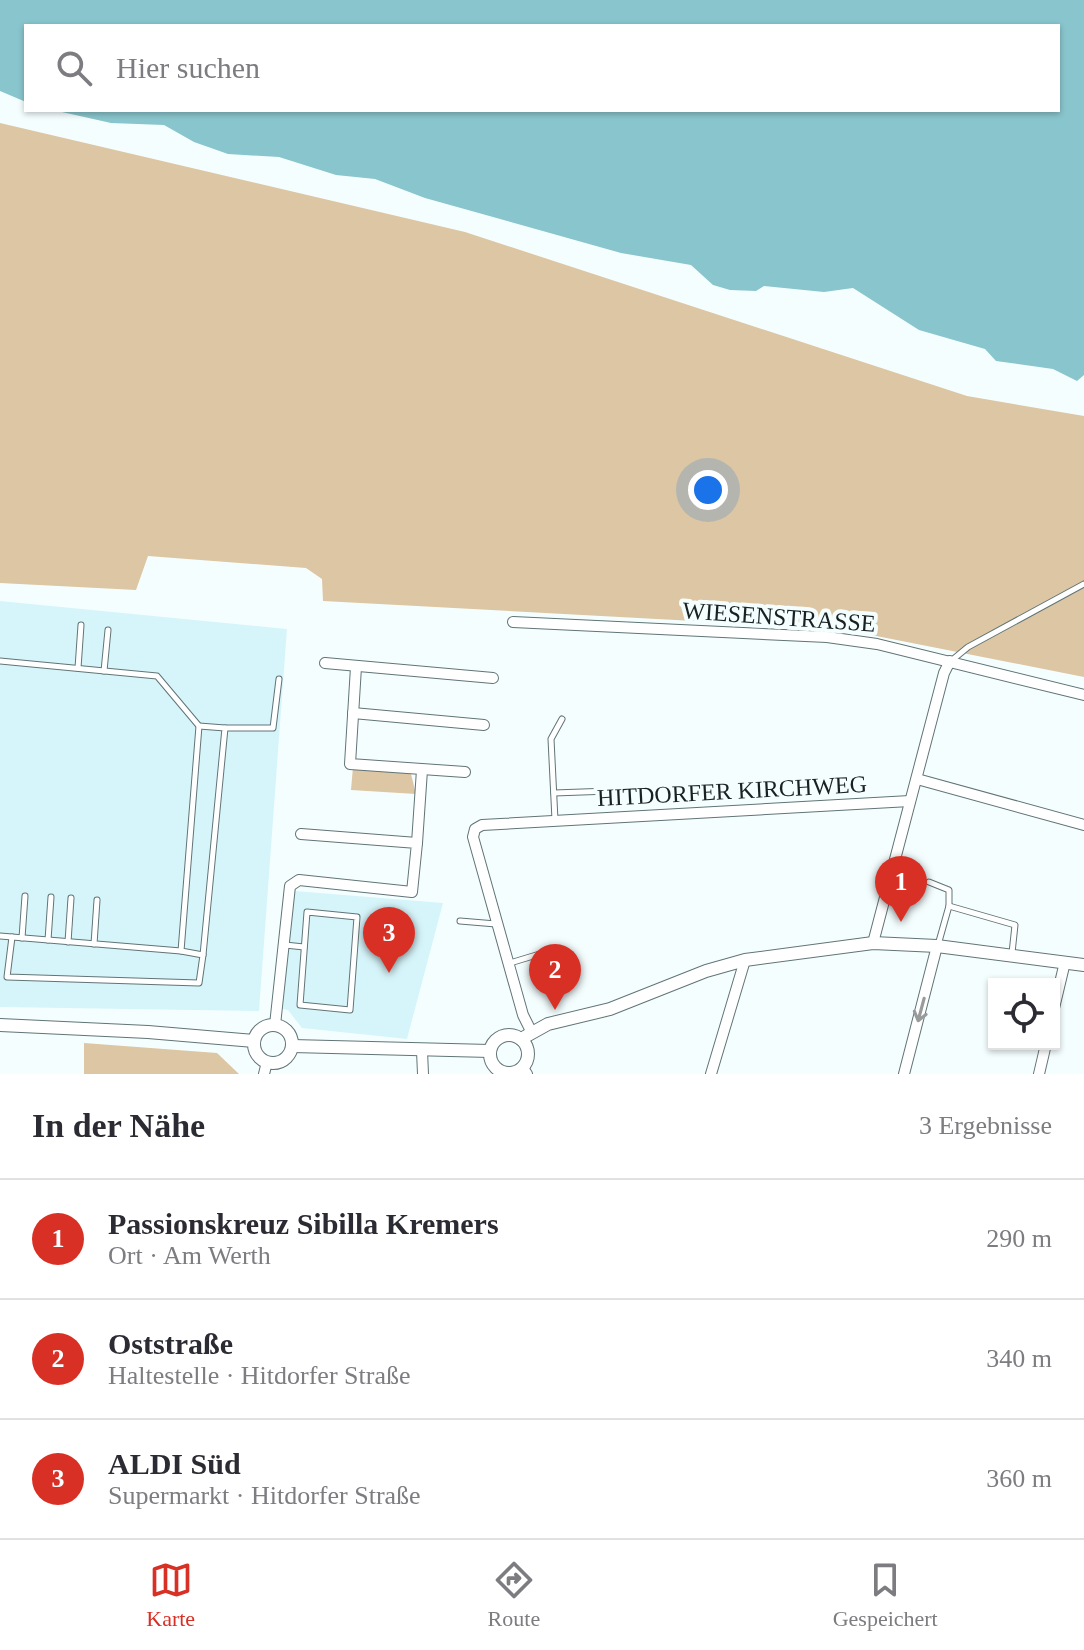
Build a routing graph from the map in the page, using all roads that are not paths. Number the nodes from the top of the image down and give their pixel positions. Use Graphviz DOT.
graph roads {
  1 [pos="1084,584"];
  2 [pos="513,622"];
  3 [pos="81,625"];
  4 [pos="108,630"];
  5 [pos="0,661"];
  6 [pos="950,661"];
  7 [pos="325,663"];
  8 [pos="356,667"];
  9 [pos="78,668"];
  10 [pos="104,671"];
  11 [pos="493,678"];
  12 [pos="279,679"];
  13 [pos="1084,695"];
  14 [pos="353,713"];
  15 [pos="562,719"];
  16 [pos="484,725"];
  17 [pos="199,726"];
  18 [pos="225,728"];
  19 [pos="422,770"];
  20 [pos="465,772"];
  21 [pos="917,779"];
  22 [pos="610,791"];
  23 [pos="554,793"];
  24 [pos="910,801"];
  25 [pos="555,821"];
  26 [pos="1084,825"];
  27 [pos="301,834"];
  28 [pos="417,843"];
  29 [pos="929,882"];
  30 [pos="25,896"];
  31 [pos="51,897"];
  32 [pos="71,898"];
  33 [pos="97,900"];
  34 [pos="949,906"];
  35 [pos="460,921"];
  36 [pos="497,924"];
  37 [pos="0,936"];
  38 [pos="12,937"];
  39 [pos="22,938"];
  40 [pos="48,940"];
  41 [pos="68,942"];
  42 [pos="873,943"];
  43 [pos="94,944"];
  44 [pos="283,945"];
  45 [pos="937,946"];
  46 [pos="304,947"];
  47 [pos="181,951"];
  48 [pos="543,953"];
  49 [pos="1012,954"];
  50 [pos="203,955"];
  51 [pos="745,960"];
  52 [pos="1065,962"];
  53 [pos="508,963"];
  54 [pos="1084,965"];
  55 [pos="1060,983"];
  56 [pos="0,1025"];
  57 [pos="275,1025"];
  58 [pos="526,1035"];
  59 [pos="254,1041"];
  60 [pos="292,1046"];
  61 [pos="1045,1050"];
  62 [pos="422,1051"];
  63 [pos="490,1051"];
  64 [pos="265,1068"];
  65 [pos="525,1071"];
  66 [pos="423,1074"];
  67 [pos="711,1074"];
  68 [pos="904,1074"];
  69 [pos="1039,1074"];
  1 -- 6 [label="lane"];
  2 -- 6 [label="street, WIESENSTRASSE"];
  3 -- 9 [label="lane"];
  4 -- 10 [label="lane"];
  5 -- 9 [label="lane"];
  6 -- 13 [label="street, WIESENSTRASSE"];
  6 -- 21 [label="street"];
  7 -- 8 [label="street"];
  8 -- 11 [label="street"];
  8 -- 14 [label="street"];
  9 -- 10 [label="lane"];
  10 -- 17 [label="lane"];
  12 -- 18 [label="lane"];
  14 -- 16 [label="street"];
  14 -- 19 [label="street"];
  15 -- 23 [label="lane"];
  17 -- 18 [label="lane"];
  17 -- 47 [label="lane"];
  18 -- 50 [label="lane"];
  19 -- 20 [label="street"];
  19 -- 28 [label="street"];
  21 -- 24 [label="street"];
  21 -- 26 [label="street"];
  22 -- 23 [label="lane"];
  23 -- 25 [label="lane"];
  24 -- 25 [label="street, HITDORFER KIRCHWEG"];
  24 -- 42 [label="street"];
  25 -- 36 [label="street, HITDORFER KIRCHWEG"];
  27 -- 28 [label="street"];
  28 -- 44 [label="street"];
  29 -- 34 [label="lane"];
  30 -- 39 [label="lane"];
  31 -- 40 [label="lane"];
  32 -- 41 [label="lane"];
  33 -- 43 [label="lane"];
  34 -- 45 [label="lane"];
  34 -- 49 [label="lane"];
  35 -- 36 [label="lane"];
  36 -- 53 [label="street"];
  37 -- 38 [label="lane"];
  38 -- 39 [label="lane"];
  38 -- 50 [label="lane"];
  39 -- 40 [label="lane"];
  40 -- 41 [label="lane"];
  41 -- 43 [label="lane"];
  42 -- 45 [label="street"];
  42 -- 51 [label="street"];
  43 -- 47 [label="lane"];
  44 -- 46 [label="lane"];
  44 -- 57 [label="street"];
  45 -- 49 [label="street"];
  45 -- 68 [label="street, one-way"];
  46 -- 46 [label="lane"];
  47 -- 50 [label="lane"];
  48 -- 53 [label="lane"];
  49 -- 52 [label="street"];
  51 -- 58 [label="street"];
  51 -- 67 [label="street"];
  52 -- 54 [label="street"];
  52 -- 55 [label="street"];
  53 -- 58 [label="street"];
  56 -- 59 [label="street"];
  57 -- 59 [label="street"];
  57 -- 60 [label="street"];
  58 -- 63 [label="street"];
  58 -- 65 [label="street"];
  59 -- 64 [label="street"];
  60 -- 62 [label="street"];
  60 -- 64 [label="street"];
  61 -- 69 [label="street"];
  62 -- 63 [label="street"];
  62 -- 66 [label="street"];
  63 -- 65 [label="street"];
}
